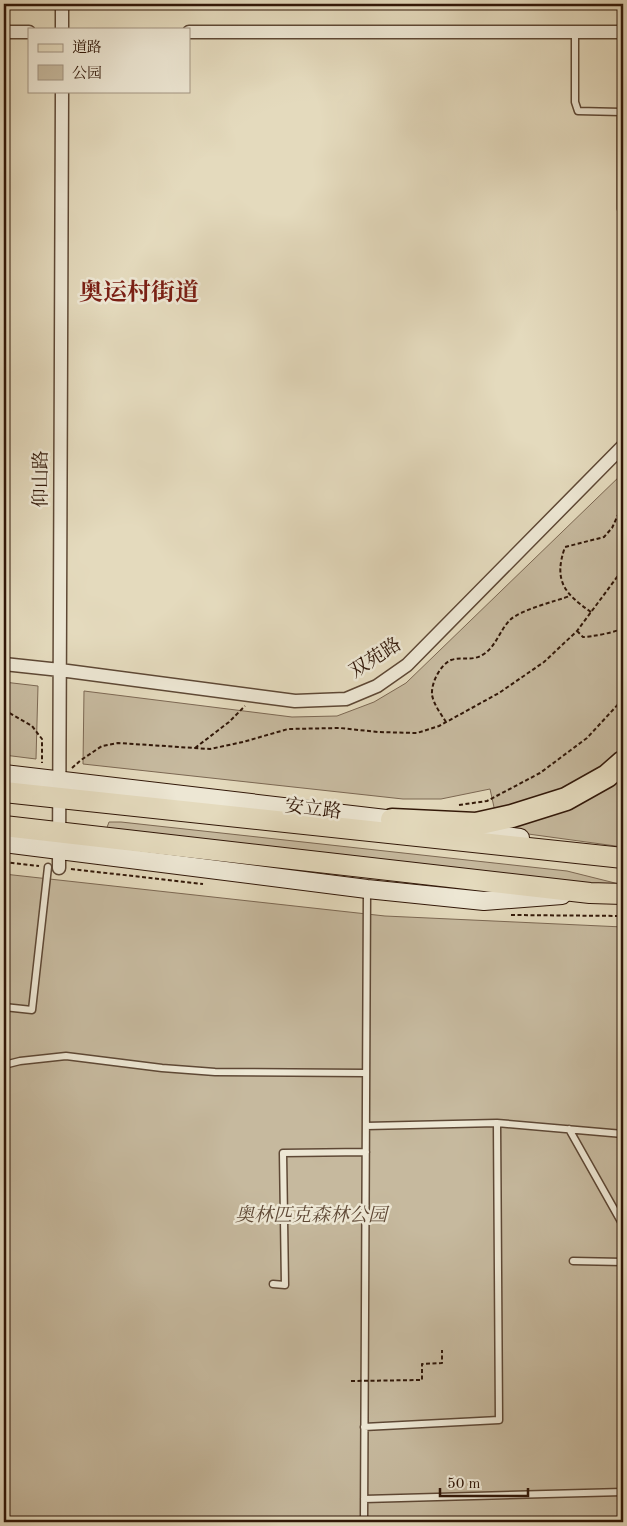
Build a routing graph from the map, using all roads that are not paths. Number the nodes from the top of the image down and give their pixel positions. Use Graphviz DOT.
graph roads {
  1 [pos="62,4"];
  2 [pos="62,28"];
  3 [pos="4,32"];
  4 [pos="28,32"];
  5 [pos="190,32"];
  6 [pos="575,32"];
  7 [pos="623,32"];
  8 [pos="62,92"];
  9 [pos="623,209"];
  10 [pos="623,446"];
  11 [pos="4,664"];
  12 [pos="60,670"];
  13 [pos="623,762"];
  14 [pos="4,774"];
  15 [pos="62,779"];
  16 [pos="4,792"];
  17 [pos="392,820"];
  18 [pos="4,826"];
  19 [pos="59,841"];
  20 [pos="4,844"];
  21 [pos="622,858"];
  22 [pos="54,867"];
  23 [pos="367,888"];
  24 [pos="590,893"];
  25 [pos="623,894"];
  26 [pos="4,1007"];
  27 [pos="4,1065"];
  28 [pos="366,1073"];
  29 [pos="497,1123"];
  30 [pos="366,1126"];
  31 [pos="569,1129"];
  32 [pos="623,1134"];
  33 [pos="366,1152"];
  34 [pos="623,1225"];
  35 [pos="573,1261"];
  36 [pos="623,1262"];
  37 [pos="273,1284"];
  38 [pos="364,1427"];
  39 [pos="623,1492"];
  40 [pos="364,1499"];
  41 [pos="364,1522"];
  1 -- 2 [label="street"];
  3 -- 4 [label="street"];
  5 -- 6 [label="street"];
  6 -- 7 [label="street"];
  6 -- 9 [label="lane"];
  8 -- 12 [label="street, 仰山路"];
  10 -- 12 [label="street, 双苑路"];
  11 -- 12 [label="street, 双苑路"];
  12 -- 15 [label="street, 仰山路"];
  13 -- 17 [label="highway"];
  14 -- 15 [label="street, 安立路"];
  15 -- 16 [label="main road, 安立路"];
  15 -- 17 [label="street, 安立路"];
  15 -- 19 [label="street, 仰山路"];
  15 -- 21 [label="main road, 安立路"];
  17 -- 21 [label="street, 安立路"];
  18 -- 19 [label="main road"];
  19 -- 20 [label="street"];
  19 -- 22 [label="street, 仰山路"];
  19 -- 23 [label="street"];
  19 -- 24 [label="main road"];
  22 -- 26 [label="lane"];
  23 -- 24 [label="street"];
  23 -- 28 [label="lane"];
  24 -- 25 [label="main road"];
  27 -- 28 [label="lane"];
  28 -- 30 [label="lane"];
  29 -- 30 [label="lane"];
  29 -- 31 [label="lane"];
  29 -- 38 [label="lane"];
  30 -- 33 [label="lane"];
  31 -- 32 [label="lane"];
  31 -- 34 [label="lane"];
  33 -- 37 [label="lane"];
  33 -- 38 [label="lane"];
  35 -- 36 [label="lane"];
  38 -- 40 [label="lane"];
  39 -- 40 [label="lane"];
  40 -- 41 [label="lane"];
}
